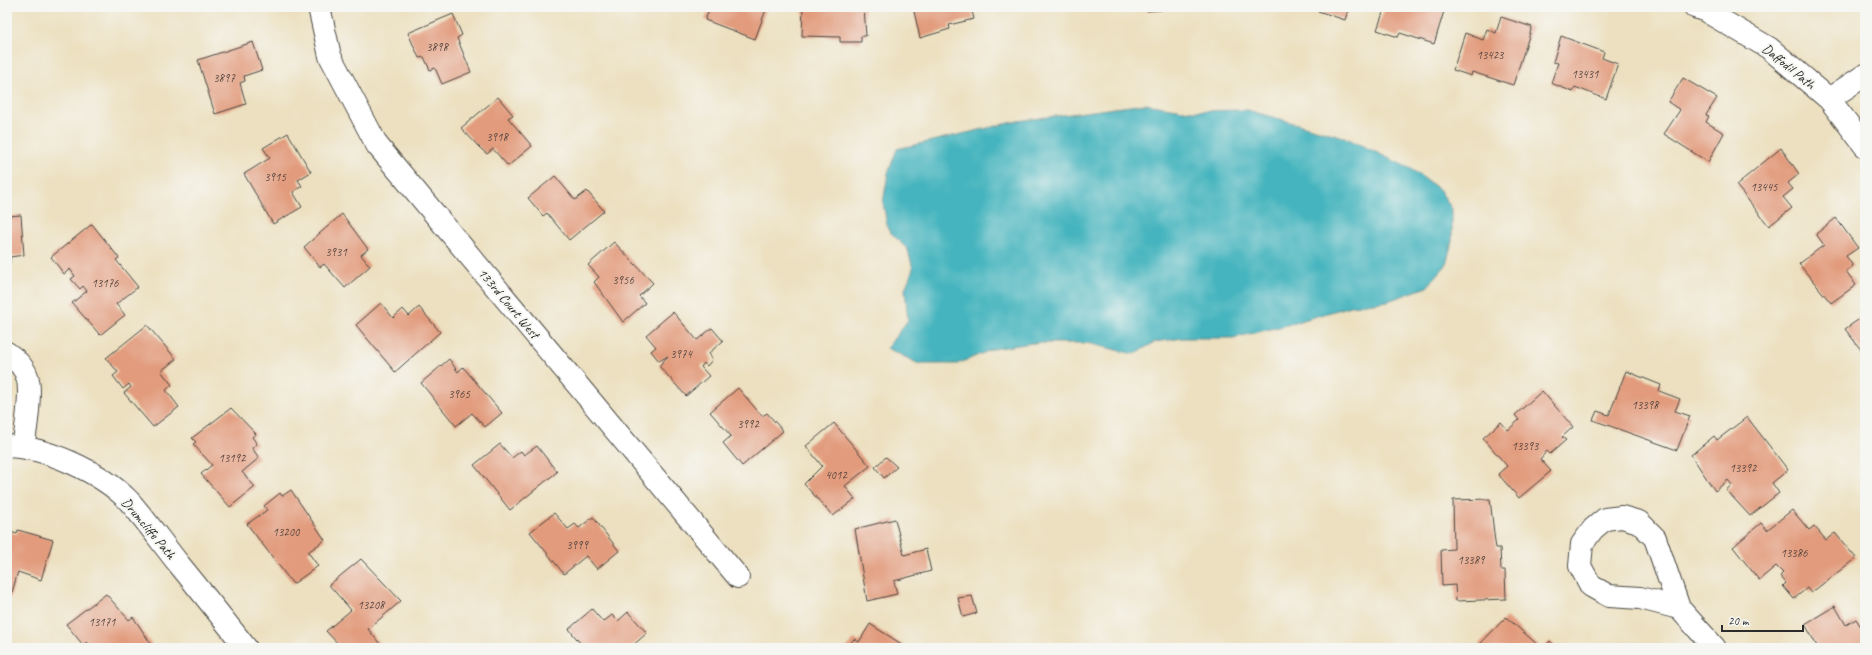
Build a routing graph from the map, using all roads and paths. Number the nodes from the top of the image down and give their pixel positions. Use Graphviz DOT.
graph roads {
  1 [pos="319,7"];
  2 [pos="1695,7"];
  3 [pos="1865,75"];
  4 [pos="1829,99"];
  5 [pos="1865,146"];
  6 [pos="7,353"];
  7 [pos="15,446"];
  8 [pos="738,577"];
  9 [pos="1679,608"];
  10 [pos="246,648"];
  11 [pos="1715,648"];
  1 -- 8 [label="street, 133rd Court West"];
  2 -- 4 [label="street, Daffodil Path"];
  3 -- 4 [label="street"];
  4 -- 5 [label="street, Daffodil Path"];
  6 -- 7 [label="street, Drumcliffe Path"];
  7 -- 10 [label="street, Drumcliffe Path"];
  9 -- 9 [label="street"];
  9 -- 11 [label="street"];
}
